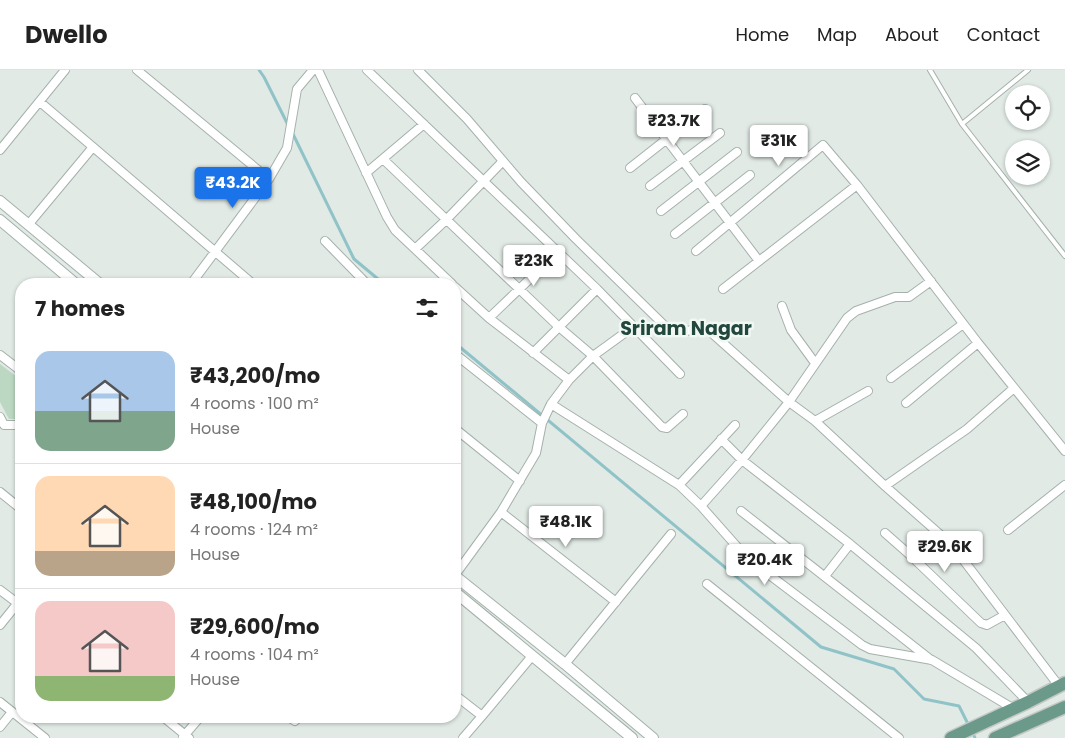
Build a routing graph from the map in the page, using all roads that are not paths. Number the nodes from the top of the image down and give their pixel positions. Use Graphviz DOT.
graph roads {
  1 [pos="65,70"];
  2 [pos="137,70"];
  3 [pos="313,70"];
  4 [pos="318,70"];
  5 [pos="367,70"];
  6 [pos="418,70"];
  7 [pos="930,70"];
  8 [pos="1028,70"];
  9 [pos="635,98"];
  10 [pos="40,102"];
  11 [pos="705,109"];
  12 [pos="424,124"];
  13 [pos="962,124"];
  14 [pos="720,133"];
  15 [pos="666,139"];
  16 [pos="93,147"];
  17 [pos="0,150"];
  18 [pos="737,152"];
  19 [pos="384,160"];
  20 [pos="503,161"];
  21 [pos="684,162"];
  22 [pos="630,168"];
  23 [pos="366,173"];
  24 [pos="750,175"];
  25 [pos="269,179"];
  26 [pos="698,181"];
  27 [pos="484,182"];
  28 [pos="856,185"];
  29 [pos="650,186"];
  30 [pos="0,201"];
  31 [pos="715,203"];
  32 [pos="661,211"];
  33 [pos="0,220"];
  34 [pos="446,220"];
  35 [pos="730,223"];
  36 [pos="28,225"];
  37 [pos="675,234"];
  38 [pos="326,241"];
  39 [pos="415,249"];
  40 [pos="696,251"];
  41 [pos="216,252"];
  42 [pos="558,252"];
  43 [pos="1065,256"];
  44 [pos="759,261"];
  45 [pos="69,278"];
  46 [pos="93,278"];
  47 [pos="196,278"];
  48 [pos="246,278"];
  49 [pos="361,278"];
  50 [pos="446,278"];
  51 [pos="930,281"];
  52 [pos="519,289"];
  53 [pos="597,289"];
  54 [pos="723,289"];
  55 [pos="461,292"];
  56 [pos="782,306"];
  57 [pos="489,318"];
  58 [pos="963,324"];
  59 [pos="559,327"];
  60 [pos="633,327"];
  61 [pos="978,343"];
  62 [pos="533,353"];
  63 [pos="0,355"];
  64 [pos="593,356"];
  65 [pos="461,359"];
  66 [pos="815,363"];
  67 [pos="15,366"];
  68 [pos="680,374"];
  69 [pos="891,378"];
  70 [pos="569,380"];
  71 [pos="1014,388"];
  72 [pos="868,391"];
  73 [pos="789,402"];
  74 [pos="906,403"];
  75 [pos="551,404"];
  76 [pos="682,414"];
  77 [pos="2,421"];
  78 [pos="542,421"];
  79 [pos="815,421"];
  80 [pos="15,424"];
  81 [pos="735,425"];
  82 [pos="461,434"];
  83 [pos="721,439"];
  84 [pos="1065,451"];
  85 [pos="742,460"];
  86 [pos="520,481"];
  87 [pos="679,484"];
  88 [pos="885,486"];
  89 [pos="1065,486"];
  90 [pos="0,492"];
  91 [pos="15,504"];
  92 [pos="701,506"];
  93 [pos="742,511"];
  94 [pos="502,512"];
  95 [pos="1008,530"];
  96 [pos="885,533"];
  97 [pos="671,534"];
  98 [pos="850,544"];
  99 [pos="461,567"];
  100 [pos="825,576"];
  101 [pos="461,580"];
  102 [pos="707,584"];
  103 [pos="0,590"];
  104 [pos="461,597"];
  105 [pos="15,602"];
  106 [pos="616,602"];
  107 [pos="15,609"];
  108 [pos="1005,615"];
  109 [pos="0,625"];
  110 [pos="532,656"];
  111 [pos="932,660"];
  112 [pos="565,664"];
  113 [pos="1062,685"];
  114 [pos="461,699"];
  115 [pos="0,702"];
  116 [pos="1028,702"];
  117 [pos="1064,709"];
  118 [pos="1010,710"];
  119 [pos="12,712"];
  120 [pos="15,714"];
  121 [pos="482,716"];
  122 [pos="26,723"];
  123 [pos="170,723"];
  124 [pos="196,723"];
  125 [pos="0,727"];
  126 [pos="954,736"];
  127 [pos="185,737"];
  128 [pos="45,738"];
  129 [pos="464,738"];
  130 [pos="632,738"];
  131 [pos="653,738"];
  132 [pos="899,738"];
  133 [pos="995,738"];
  1 -- 10 [label="street"];
  2 -- 25 [label="street"];
  3 -- 25 [label="street"];
  4 -- 23 [label="street"];
  5 -- 12 [label="street"];
  6 -- 20 [label="street"];
  7 -- 13 [label="lane"];
  8 -- 13 [label="lane"];
  9 -- 15 [label="street"];
  10 -- 16 [label="street"];
  10 -- 17 [label="street"];
  11 -- 15 [label="street"];
  12 -- 19 [label="street"];
  12 -- 27 [label="street"];
  13 -- 43 [label="lane"];
  14 -- 21 [label="street"];
  15 -- 21 [label="street"];
  15 -- 22 [label="street"];
  16 -- 36 [label="street"];
  16 -- 41 [label="street"];
  18 -- 26 [label="street"];
  19 -- 23 [label="street"];
  19 -- 34 [label="street"];
  20 -- 27 [label="street"];
  20 -- 73 [label="street"];
  21 -- 26 [label="street"];
  21 -- 29 [label="street"];
  23 -- 39 [label="street"];
  24 -- 31 [label="street"];
  25 -- 41 [label="street"];
  26 -- 31 [label="street"];
  26 -- 32 [label="street"];
  27 -- 34 [label="street"];
  27 -- 42 [label="street"];
  28 -- 35 [label="street"];
  28 -- 44 [label="street"];
  28 -- 51 [label="street"];
  30 -- 36 [label="street"];
  31 -- 35 [label="street"];
  31 -- 37 [label="street"];
  33 -- 45 [label="street"];
  34 -- 39 [label="street"];
  34 -- 52 [label="street"];
  35 -- 40 [label="street"];
  35 -- 44 [label="street"];
  36 -- 46 [label="street"];
  38 -- 49 [label="street"];
  39 -- 50 [label="street"];
  41 -- 47 [label="street"];
  41 -- 48 [label="street"];
  42 -- 52 [label="street"];
  42 -- 53 [label="street"];
  44 -- 54 [label="street"];
  51 -- 58 [label="street"];
  51 -- 66 [label="street"];
  52 -- 57 [label="street"];
  52 -- 59 [label="street"];
  53 -- 59 [label="street"];
  53 -- 60 [label="street"];
  55 -- 57 [label="street"];
  56 -- 66 [label="street"];
  57 -- 62 [label="street"];
  58 -- 61 [label="street"];
  58 -- 69 [label="street"];
  59 -- 62 [label="street"];
  59 -- 64 [label="street"];
  60 -- 64 [label="street"];
  60 -- 68 [label="street"];
  61 -- 71 [label="street"];
  61 -- 74 [label="street"];
  62 -- 70 [label="street"];
  63 -- 67 [label="street"];
  64 -- 70 [label="street"];
  64 -- 76 [label="street"];
  65 -- 78 [label="street"];
  66 -- 73 [label="street"];
  70 -- 75 [label="street"];
  71 -- 84 [label="street"];
  71 -- 88 [label="street"];
  72 -- 79 [label="street"];
  73 -- 79 [label="street"];
  73 -- 85 [label="street"];
  75 -- 78 [label="street"];
  75 -- 87 [label="street"];
  77 -- 80 [label="street"];
  78 -- 86 [label="street"];
  79 -- 88 [label="street"];
  81 -- 83 [label="street"];
  82 -- 86 [label="street"];
  83 -- 85 [label="street"];
  83 -- 87 [label="street"];
  85 -- 92 [label="street"];
  85 -- 98 [label="street"];
  86 -- 94 [label="street"];
  87 -- 92 [label="street"];
  88 -- 108 [label="street"];
  89 -- 95 [label="street"];
  90 -- 91 [label="street"];
  92 -- 111 [label="street"];
  93 -- 100 [label="street"];
  94 -- 99 [label="street"];
  94 -- 106 [label="street"];
  96 -- 108 [label="street"];
  97 -- 106 [label="street"];
  98 -- 100 [label="street"];
  98 -- 116 [label="street"];
  100 -- 111 [label="street"];
  101 -- 112 [label="street"];
  102 -- 132 [label="street"];
  103 -- 105 [label="street"];
  104 -- 110 [label="street"];
  106 -- 112 [label="street"];
  107 -- 109 [label="street"];
  108 -- 113 [label="street"];
  110 -- 121 [label="street"];
  110 -- 130 [label="street"];
  111 -- 118 [label="street"];
  112 -- 131 [label="street"];
  113 -- 116 [label="main road"];
  114 -- 121 [label="street"];
  115 -- 119 [label="street"];
  116 -- 118 [label="main road"];
  117 -- 133 [label="main road"];
  118 -- 126 [label="main road"];
  119 -- 120 [label="street"];
  119 -- 125 [label="street"];
  121 -- 129 [label="street"];
  122 -- 128 [label="street"];
  123 -- 127 [label="street"];
  124 -- 127 [label="street"];
}
